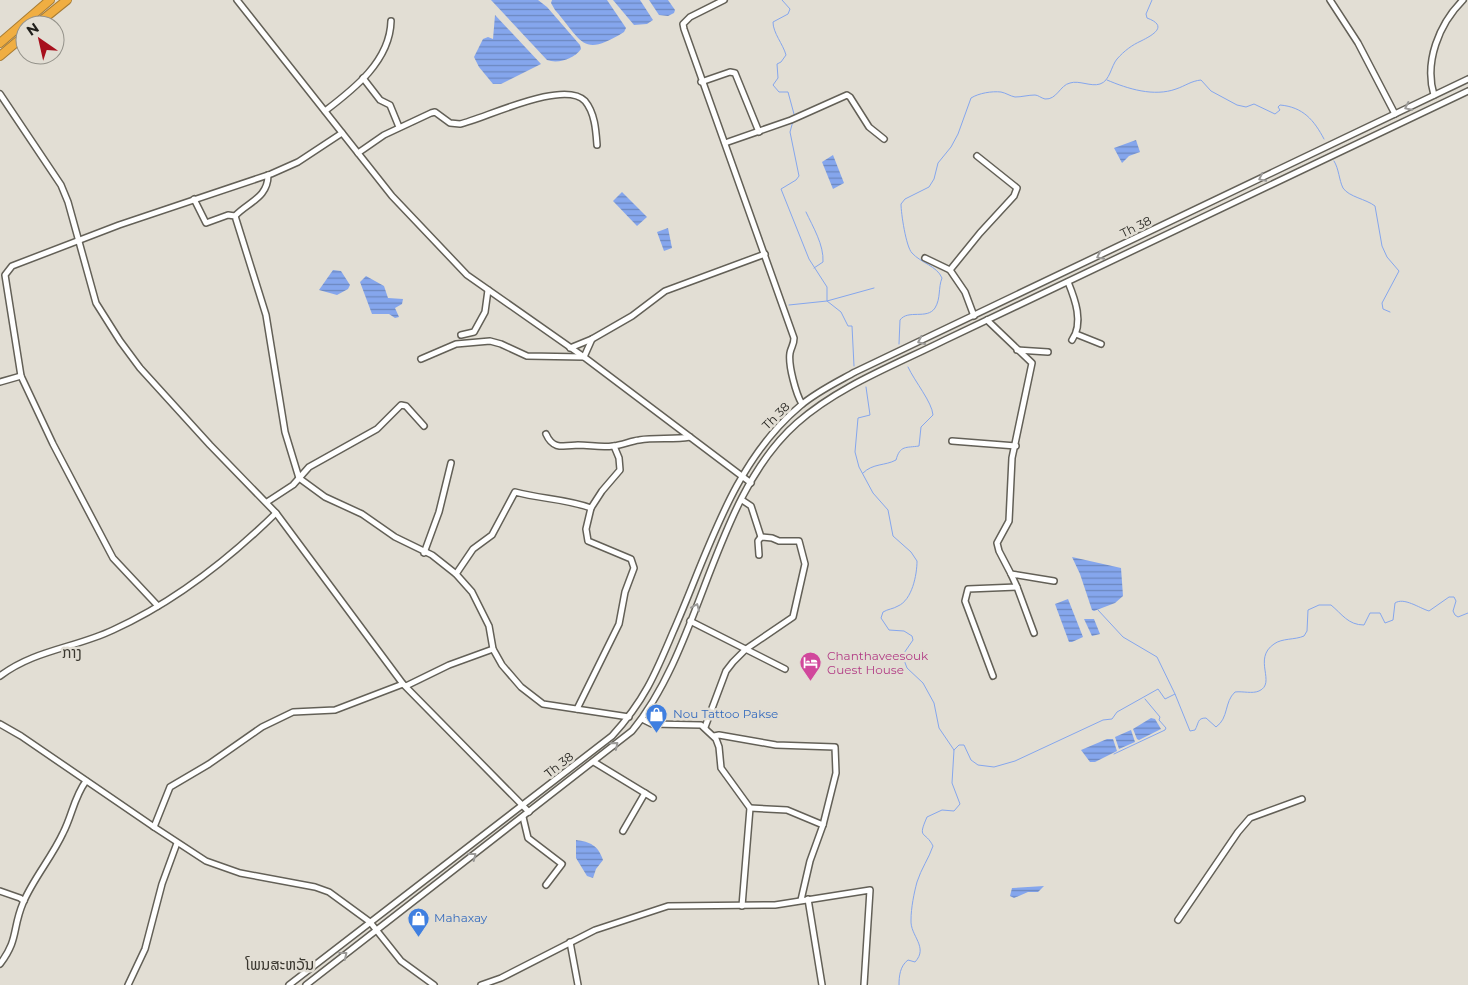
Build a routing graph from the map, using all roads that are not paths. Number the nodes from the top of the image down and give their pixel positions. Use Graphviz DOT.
graph roads {
  1 [pos="67,0"];
  2 [pos="237,0"];
  3 [pos="724,0"];
  4 [pos="1330,0"];
  5 [pos="1463,0"];
  6 [pos="49,1"];
  7 [pos="54,10"];
  8 [pos="48,15"];
  9 [pos="391,21"];
  10 [pos="0,43"];
  11 [pos="15,43"];
  12 [pos="0,56"];
  13 [pos="363,78"];
  14 [pos="1468,79"];
  15 [pos="701,82"];
  16 [pos="1468,91"];
  17 [pos="0,94"];
  18 [pos="1434,95"];
  19 [pos="326,112"];
  20 [pos="1395,114"];
  21 [pos="399,127"];
  22 [pos="758,132"];
  23 [pos="342,133"];
  24 [pos="884,139"];
  25 [pos="725,143"];
  26 [pos="597,146"];
  27 [pos="358,153"];
  28 [pos="977,156"];
  29 [pos="268,175"];
  30 [pos="1240,188"];
  31 [pos="1244,197"];
  32 [pos="194,199"];
  33 [pos="235,216"];
  34 [pos="78,240"];
  35 [pos="765,254"];
  36 [pos="925,258"];
  37 [pos="950,270"];
  38 [pos="2,276"];
  39 [pos="1068,282"];
  40 [pos="488,290"];
  41 [pos="974,316"];
  42 [pos="988,320"];
  43 [pos="942,331"];
  44 [pos="1076,334"];
  45 [pos="462,335"];
  46 [pos="592,339"];
  47 [pos="945,340"];
  48 [pos="1072,340"];
  49 [pos="1101,344"];
  50 [pos="570,348"];
  51 [pos="1017,350"];
  52 [pos="1048,352"];
  53 [pos="584,357"];
  54 [pos="421,359"];
  55 [pos="21,376"];
  56 [pos="0,382"];
  57 [pos="802,404"];
  58 [pos="424,426"];
  59 [pos="546,434"];
  60 [pos="690,437"];
  61 [pos="952,441"];
  62 [pos="614,446"];
  63 [pos="1016,446"];
  64 [pos="451,463"];
  65 [pos="741,476"];
  66 [pos="299,478"];
  67 [pos="751,483"];
  68 [pos="742,500"];
  69 [pos="267,502"];
  70 [pos="592,508"];
  71 [pos="276,513"];
  72 [pos="761,537"];
  73 [pos="424,553"];
  74 [pos="758,555"];
  75 [pos="456,574"];
  76 [pos="1011,574"];
  77 [pos="1054,582"];
  78 [pos="1017,587"];
  79 [pos="158,606"];
  80 [pos="690,621"];
  81 [pos="1034,633"];
  82 [pos="493,649"];
  83 [pos="746,649"];
  84 [pos="785,669"];
  85 [pos="0,676"];
  86 [pos="993,676"];
  87 [pos="404,685"];
  88 [pos="646,694"];
  89 [pos="655,699"];
  90 [pos="577,709"];
  91 [pos="630,717"];
  92 [pos="642,719"];
  93 [pos="0,724"];
  94 [pos="705,727"];
  95 [pos="714,736"];
  96 [pos="594,762"];
  97 [pos="86,780"];
  98 [pos="645,793"];
  99 [pos="653,798"];
  100 [pos="1302,799"];
  101 [pos="523,805"];
  102 [pos="750,808"];
  103 [pos="530,812"];
  104 [pos="523,817"];
  105 [pos="824,825"];
  106 [pos="154,827"];
  107 [pos="623,831"];
  108 [pos="177,843"];
  109 [pos="546,885"];
  110 [pos="0,891"];
  111 [pos="808,899"];
  112 [pos="801,900"];
  113 [pos="24,901"];
  114 [pos="742,906"];
  115 [pos="1178,920"];
  116 [pos="370,922"];
  117 [pos="377,930"];
  118 [pos="570,942"];
  119 [pos="0,964"];
  120 [pos="128,985"];
  121 [pos="289,985"];
  122 [pos="306,985"];
  123 [pos="434,985"];
  124 [pos="481,985"];
  125 [pos="578,985"];
  126 [pos="822,985"];
  127 [pos="864,985"];
  1 -- 7 [label="highway"];
  2 -- 19 [label="street"];
  3 -- 15 [label="street"];
  4 -- 20 [label="street"];
  5 -- 18 [label="street"];
  6 -- 7 [label="highway"];
  6 -- 10 [label="highway"];
  7 -- 8 [label="highway"];
  9 -- 13 [label="street"];
  11 -- 12 [label="highway"];
  13 -- 19 [label="street"];
  13 -- 21 [label="street"];
  14 -- 18 [label="street, Th 38"];
  15 -- 22 [label="street"];
  15 -- 25 [label="street"];
  16 -- 31 [label="street, Th 38"];
  17 -- 34 [label="street"];
  18 -- 20 [label="street, Th 38, one-way"];
  19 -- 23 [label="street"];
  20 -- 30 [label="street, Th 38, one-way"];
  21 -- 26 [label="street"];
  21 -- 27 [label="street"];
  22 -- 24 [label="street"];
  22 -- 25 [label="street"];
  23 -- 27 [label="street"];
  23 -- 29 [label="street"];
  25 -- 35 [label="street"];
  27 -- 40 [label="street"];
  28 -- 37 [label="street"];
  29 -- 32 [label="street"];
  29 -- 33 [label="street"];
  30 -- 31 [label="street"];
  30 -- 41 [label="street, Th 38, one-way"];
  31 -- 39 [label="street, Th 38"];
  32 -- 33 [label="street"];
  32 -- 34 [label="street"];
  33 -- 66 [label="street"];
  34 -- 38 [label="street"];
  34 -- 69 [label="street"];
  35 -- 46 [label="street"];
  35 -- 57 [label="street"];
  36 -- 37 [label="street"];
  37 -- 41 [label="street"];
  38 -- 55 [label="street"];
  39 -- 42 [label="street, Th 38"];
  39 -- 44 [label="street"];
  40 -- 45 [label="street"];
  40 -- 50 [label="street"];
  41 -- 43 [label="street, Th 38"];
  42 -- 47 [label="street, Th 38"];
  42 -- 51 [label="street"];
  43 -- 47 [label="street"];
  43 -- 57 [label="street, Th 38, one-way"];
  44 -- 48 [label="street"];
  44 -- 49 [label="street"];
  46 -- 50 [label="street"];
  46 -- 53 [label="street"];
  47 -- 67 [label="street, Th 38"];
  50 -- 53 [label="street"];
  51 -- 52 [label="street"];
  51 -- 63 [label="street"];
  53 -- 54 [label="street"];
  53 -- 60 [label="street"];
  55 -- 56 [label="street"];
  55 -- 79 [label="street"];
  57 -- 65 [label="street, Th 38"];
  58 -- 66 [label="street"];
  59 -- 62 [label="street"];
  60 -- 62 [label="street"];
  60 -- 65 [label="street"];
  61 -- 63 [label="street"];
  62 -- 70 [label="street"];
  63 -- 76 [label="street"];
  64 -- 73 [label="street"];
  65 -- 67 [label="street"];
  65 -- 88 [label="street, Th 38"];
  66 -- 69 [label="street"];
  66 -- 73 [label="street"];
  67 -- 68 [label="street, Th 38"];
  68 -- 72 [label="street"];
  80 -- 68 [label="street, Th 38, one-way"];
  69 -- 71 [label="street"];
  70 -- 75 [label="street"];
  70 -- 90 [label="street"];
  71 -- 79 [label="street"];
  71 -- 87 [label="street"];
  72 -- 74 [label="street"];
  72 -- 83 [label="street"];
  73 -- 75 [label="street"];
  75 -- 82 [label="street"];
  76 -- 77 [label="street"];
  76 -- 78 [label="street"];
  78 -- 81 [label="street"];
  78 -- 86 [label="street"];
  79 -- 85 [label="street"];
  80 -- 83 [label="street"];
  80 -- 89 [label="street, Th 38"];
  82 -- 87 [label="street"];
  82 -- 90 [label="street"];
  83 -- 84 [label="street"];
  83 -- 94 [label="street"];
  87 -- 101 [label="street"];
  87 -- 106 [label="street"];
  88 -- 89 [label="street"];
  88 -- 91 [label="street, Th 38"];
  89 -- 92 [label="street, Th 38"];
  90 -- 91 [label="street"];
  91 -- 101 [label="street, Th 38"];
  92 -- 94 [label="street"];
  96 -- 92 [label="street, Th 38, one-way"];
  93 -- 97 [label="street"];
  94 -- 95 [label="street"];
  95 -- 102 [label="street"];
  95 -- 105 [label="street"];
  96 -- 98 [label="street"];
  96 -- 103 [label="street, Th 38"];
  97 -- 106 [label="street"];
  97 -- 113 [label="street"];
  98 -- 99 [label="street"];
  98 -- 107 [label="street"];
  100 -- 115 [label="street"];
  101 -- 103 [label="street"];
  101 -- 116 [label="street, Th 38"];
  102 -- 105 [label="street"];
  102 -- 114 [label="street"];
  103 -- 104 [label="street, Th 38"];
  104 -- 109 [label="street"];
  117 -- 104 [label="street, Th 38, one-way"];
  105 -- 112 [label="street"];
  106 -- 108 [label="street"];
  108 -- 116 [label="street"];
  108 -- 120 [label="street"];
  110 -- 113 [label="street"];
  111 -- 112 [label="street"];
  111 -- 126 [label="street"];
  111 -- 127 [label="street"];
  112 -- 114 [label="street"];
  113 -- 119 [label="street"];
  114 -- 118 [label="street"];
  116 -- 117 [label="street"];
  116 -- 121 [label="street, Th 38"];
  122 -- 117 [label="street, Th 38, one-way"];
  117 -- 123 [label="street"];
  118 -- 124 [label="street"];
  118 -- 125 [label="street"];
}
